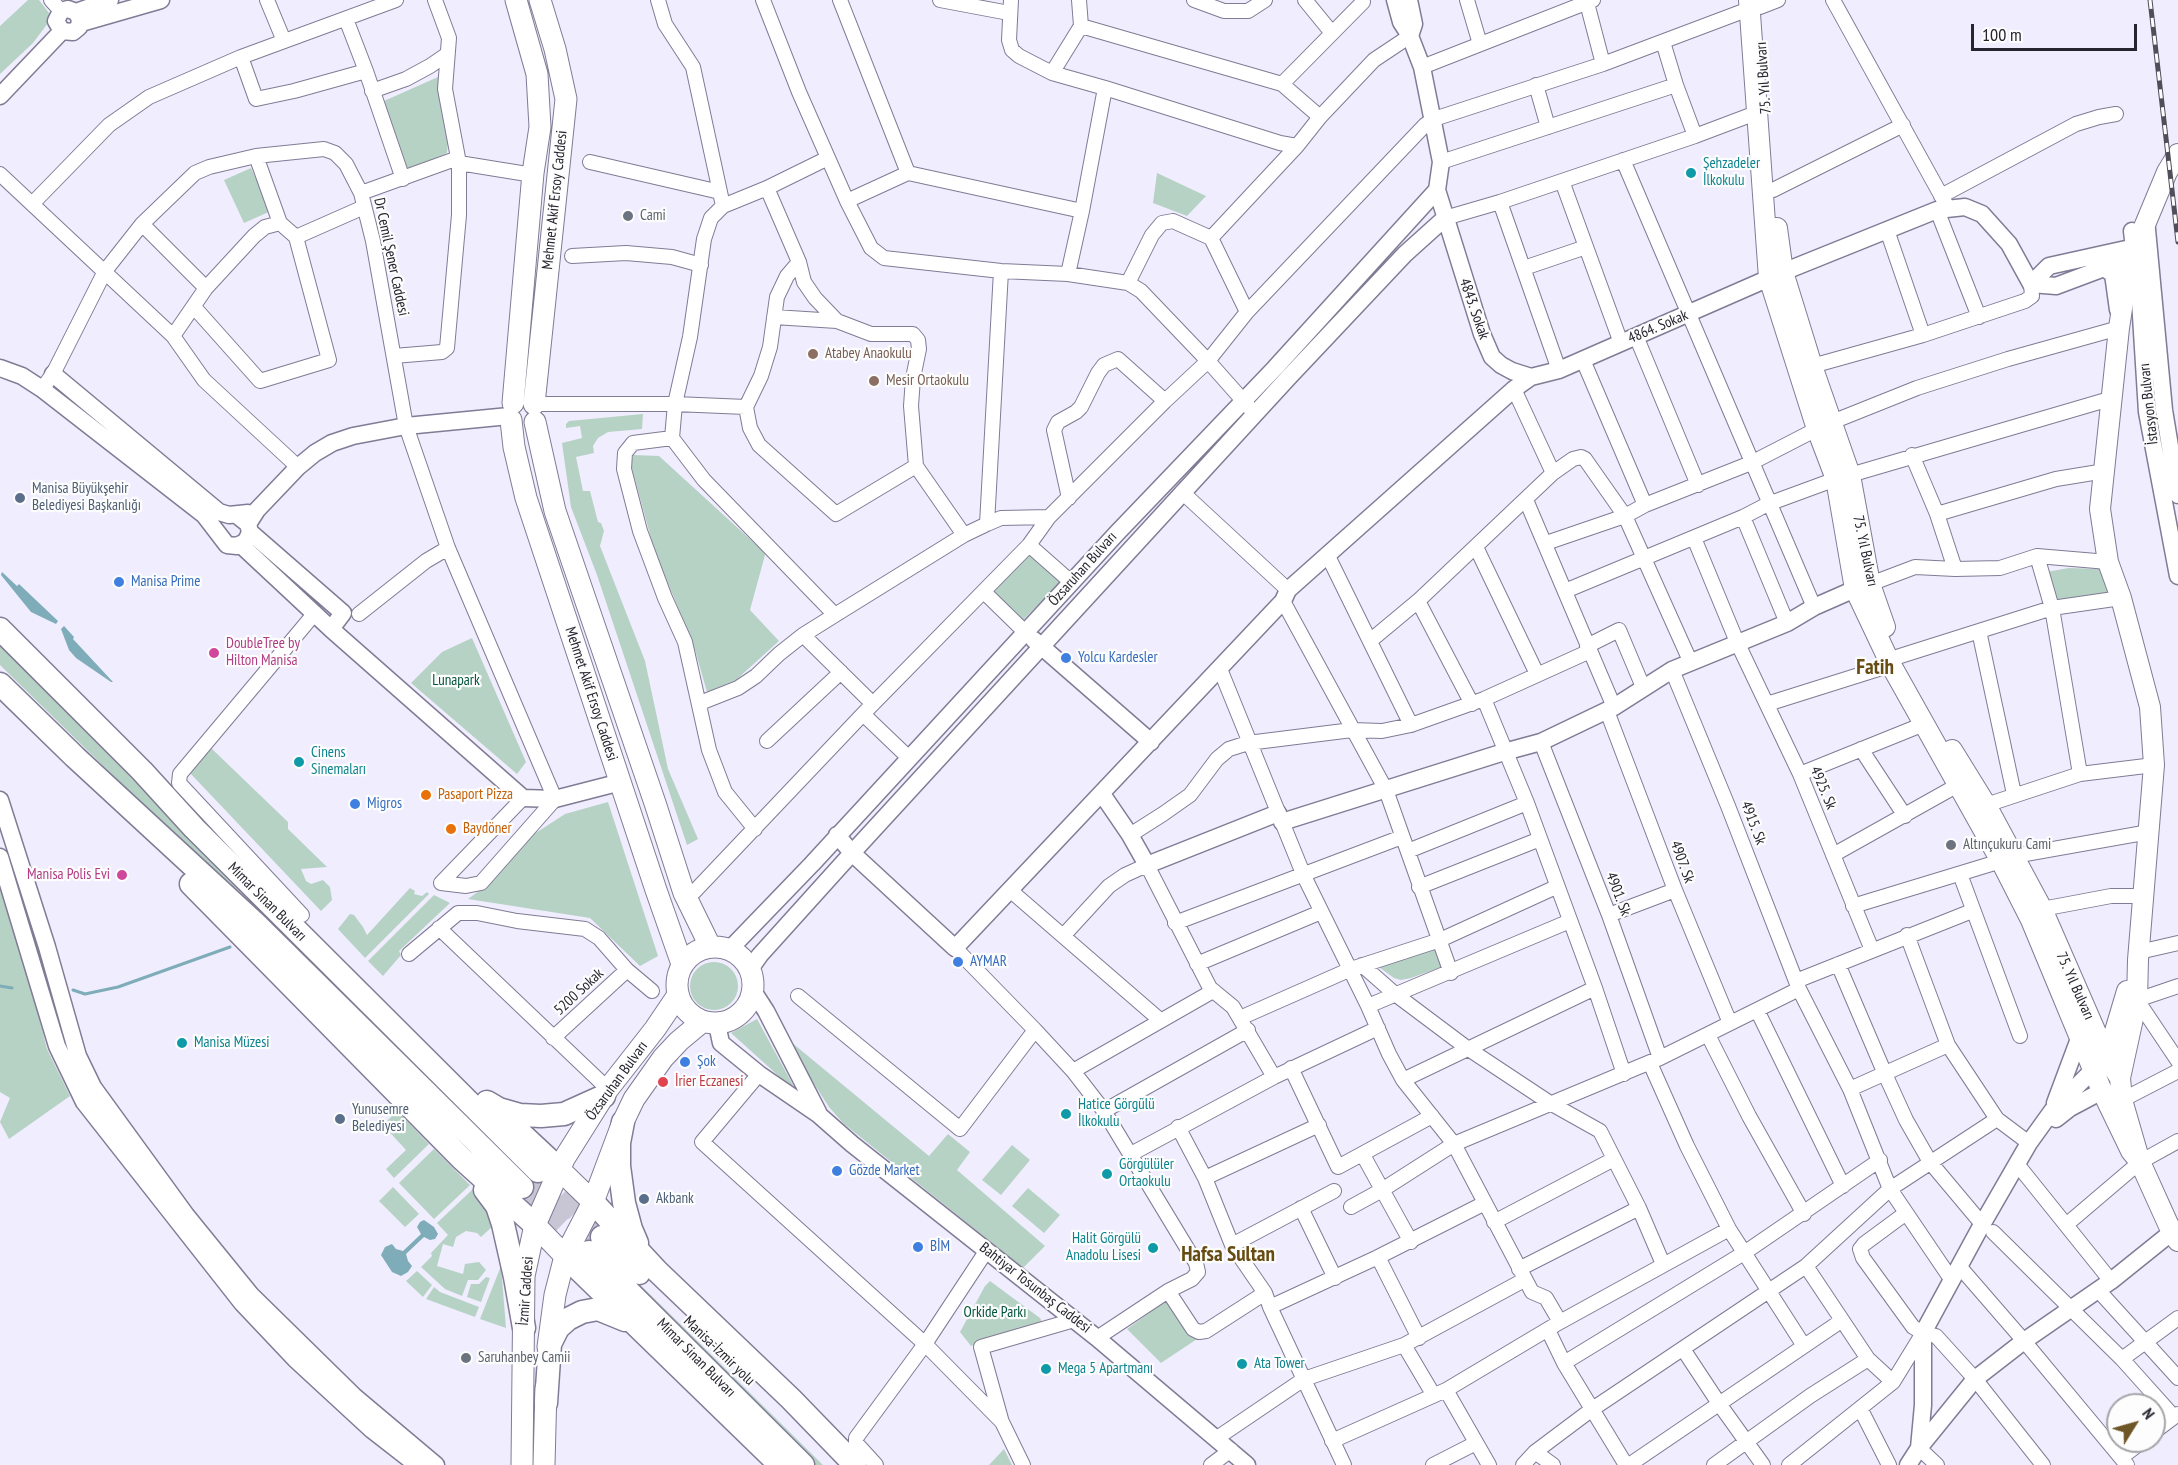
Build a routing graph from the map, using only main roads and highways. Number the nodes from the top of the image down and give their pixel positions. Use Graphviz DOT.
graph roads {
  1 [pos="516,0"];
  2 [pos="540,0"];
  3 [pos="1759,3"];
  4 [pos="2178,154"];
  5 [pos="1776,275"];
  6 [pos="511,413"];
  7 [pos="535,415"];
  8 [pos="1824,425"];
  9 [pos="0,629"];
  10 [pos="1894,661"];
  11 [pos="0,684"];
  12 [pos="75,757"];
  13 [pos="142,771"];
  14 [pos="2007,858"];
  15 [pos="720,947"];
  16 [pos="2139,956"];
  17 [pos="682,964"];
  18 [pos="678,995"];
  19 [pos="710,1023"];
  20 [pos="2100,1064"];
  21 [pos="2121,1078"];
  22 [pos="2102,1091"];
  23 [pos="606,1093"];
  24 [pos="487,1102"];
  25 [pos="623,1122"];
  26 [pos="461,1158"];
  27 [pos="2140,1162"];
  28 [pos="539,1176"];
  29 [pos="593,1203"];
  30 [pos="535,1225"];
  31 [pos="2174,1230"];
  32 [pos="589,1248"];
  33 [pos="657,1271"];
  34 [pos="634,1325"];
  35 [pos="524,1328"];
  36 [pos="546,1403"];
  37 [pos="522,1465"];
  38 [pos="544,1465"];
  39 [pos="780,1465"];
  40 [pos="803,1465"];
  41 [pos="836,1465"];
  42 [pos="855,1465"];
  1 -- 6 [label="main road, Mehmet Akif Ersoy Caddesi"];
  2 -- 7 [label="main road, Mehmet Akif Ersoy Caddesi"];
  3 -- 5 [label="main road, 75. Yıl Bulvarı"];
  3 -- 5 [label="main road, 75. Yıl Bulvarı"];
  4 -- 16 [label="main road"];
  5 -- 8 [label="main road, 75. Yıl Bulvarı"];
  5 -- 8 [label="main road, 75. Yıl Bulvarı"];
  6 -- 7 [label="main road"];
  6 -- 17 [label="main road, Mehmet Akif Ersoy Caddesi"];
  7 -- 15 [label="main road, Mehmet Akif Ersoy Caddesi"];
  8 -- 10 [label="main road, 75. Yıl Bulvarı"];
  9 -- 13 [label="highway, Mimar Sinan Bulvarı"];
  10 -- 14 [label="main road, 75. Yıl Bulvarı"];
  10 -- 14 [label="main road, 75. Yıl Bulvarı"];
  11 -- 12 [label="highway, Mimar Sinan Bulvarı"];
  12 -- 26 [label="highway"];
  12 -- 28 [label="highway, Mimar Sinan Bulvarı"];
  13 -- 24 [label="highway"];
  13 -- 28 [label="highway, Mimar Sinan Bulvarı"];
  14 -- 20 [label="main road"];
  14 -- 20 [label="main road, 75. Yıl Bulvarı"];
  15 -- 17 [label="main road"];
  15 -- 19 [label="main road"];
  16 -- 20 [label="main road"];
  16 -- 21 [label="main road"];
  17 -- 18 [label="main road"];
  18 -- 19 [label="main road"];
  18 -- 23 [label="main road, Özsaruhan Bulvarı"];
  19 -- 25 [label="main road, Özsaruhan Bulvarı"];
  20 -- 21 [label="main road"];
  20 -- 22 [label="main road"];
  21 -- 22 [label="main road"];
  21 -- 27 [label="main road"];
  22 -- 27 [label="main road"];
  23 -- 24 [label="highway"];
  23 -- 28 [label="main road, Özsaruhan Bulvarı"];
  24 -- 28 [label="highway"];
  25 -- 29 [label="main road, Özsaruhan Bulvarı"];
  25 -- 33 [label="highway"];
  26 -- 30 [label="highway"];
  26 -- 35 [label="highway"];
  27 -- 31 [label="main road"];
  28 -- 29 [label="main road"];
  28 -- 30 [label="main road, Özsaruhan Bulvarı"];
  29 -- 32 [label="highway"];
  29 -- 32 [label="main road, Özsaruhan Bulvarı"];
  30 -- 32 [label="main road"];
  30 -- 35 [label="main road, İzmir Caddesi"];
  32 -- 33 [label="highway"];
  32 -- 34 [label="highway"];
  32 -- 36 [label="main road, İzmir Caddesi"];
  32 -- 40 [label="highway, Mimar Sinan Bulvarı"];
  32 -- 41 [label="highway, Manisa-İzmir yolu"];
  33 -- 42 [label="highway"];
  34 -- 36 [label="highway"];
  34 -- 39 [label="highway"];
  35 -- 37 [label="main road, İzmir Caddesi"];
  36 -- 38 [label="main road, İzmir Caddesi"];
}
